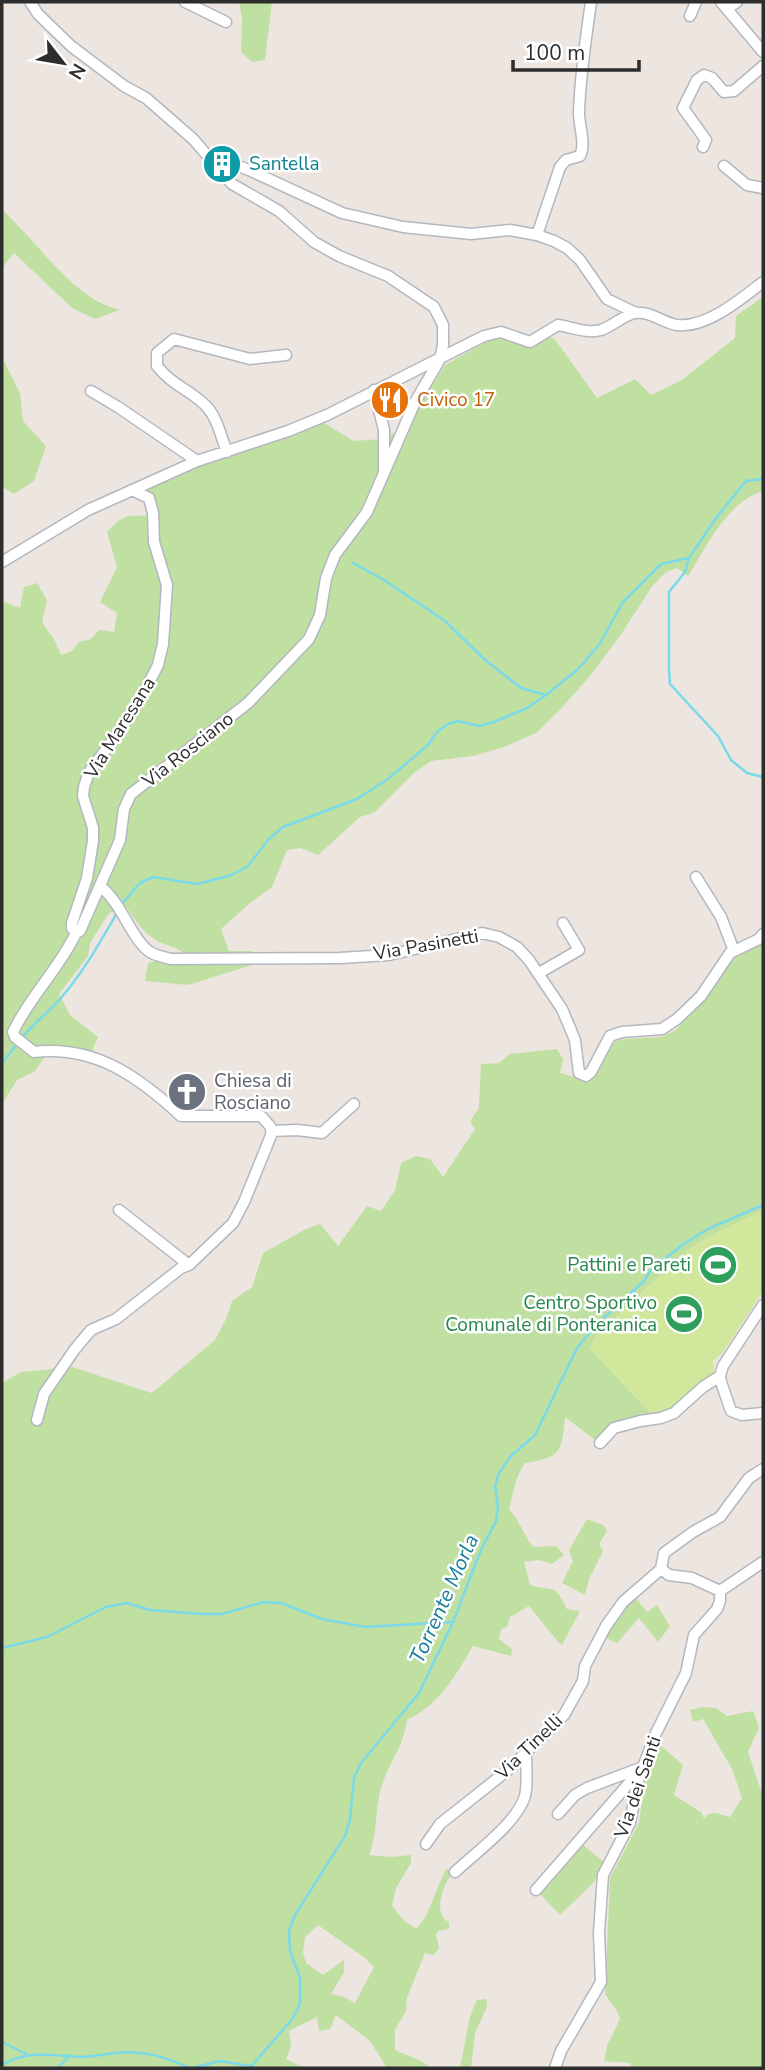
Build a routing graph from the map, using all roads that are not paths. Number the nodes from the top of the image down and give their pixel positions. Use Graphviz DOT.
graph roads {
  1 [pos="30,2"];
  2 [pos="185,2"];
  3 [pos="591,2"];
  4 [pos="696,2"];
  5 [pos="737,2"];
  6 [pos="724,5"];
  7 [pos="690,16"];
  8 [pos="226,22"];
  9 [pos="763,52"];
  10 [pos="763,65"];
  11 [pos="703,147"];
  12 [pos="206,153"];
  13 [pos="724,166"];
  14 [pos="763,188"];
  15 [pos="537,235"];
  16 [pos="763,282"];
  17 [pos="636,313"];
  18 [pos="286,355"];
  19 [pos="440,359"];
  20 [pos="374,390"];
  21 [pos="91,391"];
  22 [pos="227,452"];
  23 [pos="197,461"];
  24 [pos="384,478"];
  25 [pos="132,490"];
  26 [pos="2,562"];
  27 [pos="696,877"];
  28 [pos="100,886"];
  29 [pos="562,923"];
  30 [pos="76,933"];
  31 [pos="763,934"];
  32 [pos="734,951"];
  33 [pos="539,973"];
  34 [pos="354,1104"];
  35 [pos="271,1131"];
  36 [pos="120,1210"];
  37 [pos="189,1265"];
  38 [pos="763,1306"];
  39 [pos="720,1376"];
  40 [pos="763,1413"];
  41 [pos="37,1420"];
  42 [pos="600,1443"];
  43 [pos="763,1469"];
  44 [pos="763,1562"];
  45 [pos="661,1569"];
  46 [pos="720,1591"];
  47 [pos="526,1752"];
  48 [pos="643,1767"];
  49 [pos="638,1780"];
  50 [pos="558,1814"];
  51 [pos="426,1844"];
  52 [pos="455,1872"];
  53 [pos="536,1889"];
  54 [pos="555,2068"];
  1 -- 12 [label="street"];
  2 -- 8 [label="street"];
  3 -- 15 [label="street"];
  4 -- 7 [label="street"];
  5 -- 6 [label="street"];
  6 -- 9 [label="street"];
  10 -- 11 [label="street"];
  12 -- 15 [label="street"];
  12 -- 19 [label="street"];
  13 -- 14 [label="street"];
  15 -- 17 [label="street"];
  16 -- 17 [label="street"];
  17 -- 19 [label="street"];
  18 -- 22 [label="street"];
  19 -- 20 [label="street"];
  19 -- 24 [label="street, Via Rosciano"];
  20 -- 22 [label="street"];
  20 -- 24 [label="street"];
  21 -- 23 [label="street"];
  22 -- 23 [label="street"];
  23 -- 25 [label="street"];
  24 -- 28 [label="street, Via Rosciano"];
  25 -- 26 [label="street"];
  25 -- 30 [label="street, Via Maresana"];
  27 -- 32 [label="street"];
  28 -- 30 [label="street, Via Rosciano"];
  28 -- 33 [label="street, Via Pasinetti"];
  29 -- 33 [label="street"];
  30 -- 35 [label="street, Via Rosciano"];
  31 -- 32 [label="street, Via Pasinetti"];
  32 -- 33 [label="street, Via Pasinetti"];
  34 -- 35 [label="street"];
  35 -- 37 [label="street"];
  36 -- 37 [label="street"];
  37 -- 41 [label="street"];
  38 -- 39 [label="street"];
  39 -- 40 [label="street"];
  39 -- 42 [label="street"];
  43 -- 45 [label="street, Via Tinelli"];
  44 -- 46 [label="street"];
  45 -- 46 [label="street"];
  45 -- 47 [label="street, Via Tinelli"];
  46 -- 48 [label="street, Via dei Santi"];
  47 -- 51 [label="street, Via Tinelli"];
  47 -- 52 [label="street"];
  48 -- 49 [label="street, Via dei Santi"];
  48 -- 50 [label="street"];
  49 -- 53 [label="street"];
  49 -- 54 [label="street, Via dei Santi"];
}
